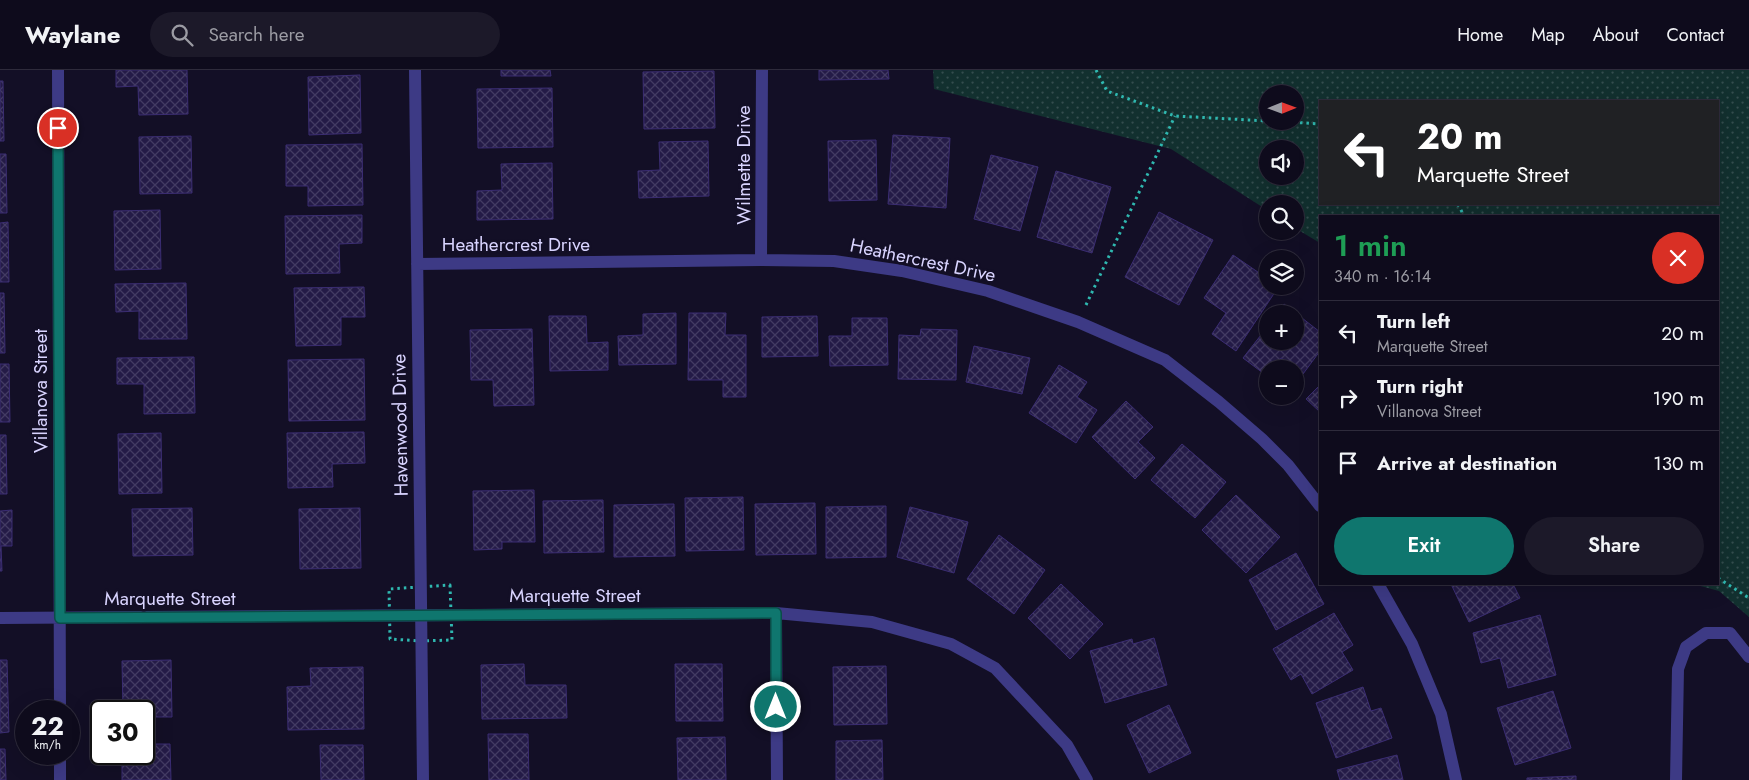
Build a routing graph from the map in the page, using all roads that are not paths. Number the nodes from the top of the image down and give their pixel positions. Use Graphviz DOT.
graph roads {
  1 [pos="58,70"];
  2 [pos="415,70"];
  3 [pos="762,70"];
  4 [pos="760,260"];
  5 [pos="417,264"];
  6 [pos="1319,505"];
  7 [pos="1379,585"];
  8 [pos="776,613"];
  9 [pos="421,615"];
  10 [pos="0,618"];
  11 [pos="60,618"];
  12 [pos="1749,657"];
  13 [pos="60,700"];
  14 [pos="60,765"];
  15 [pos="60,780"];
  16 [pos="423,780"];
  17 [pos="777,780"];
  18 [pos="1087,780"];
  19 [pos="1456,780"];
  20 [pos="1676,780"];
  1 -- 11 [label="street, Villanova Street"];
  2 -- 5 [label="street, Havenwood Drive"];
  3 -- 4 [label="street, Wilmette Drive"];
  4 -- 5 [label="street, Heathercrest Drive"];
  4 -- 6 [label="street, Heathercrest Drive"];
  5 -- 9 [label="street, Havenwood Drive"];
  7 -- 19 [label="street"];
  8 -- 9 [label="street, Marquette Street"];
  8 -- 17 [label="street"];
  8 -- 18 [label="street, Marquette Street"];
  9 -- 11 [label="street, Marquette Street"];
  9 -- 16 [label="street, Havenwood Drive"];
  10 -- 11 [label="street, Marquette Street"];
  11 -- 13 [label="street, Villanova Street"];
  12 -- 20 [label="street"];
  14 -- 15 [label="street"];
}
